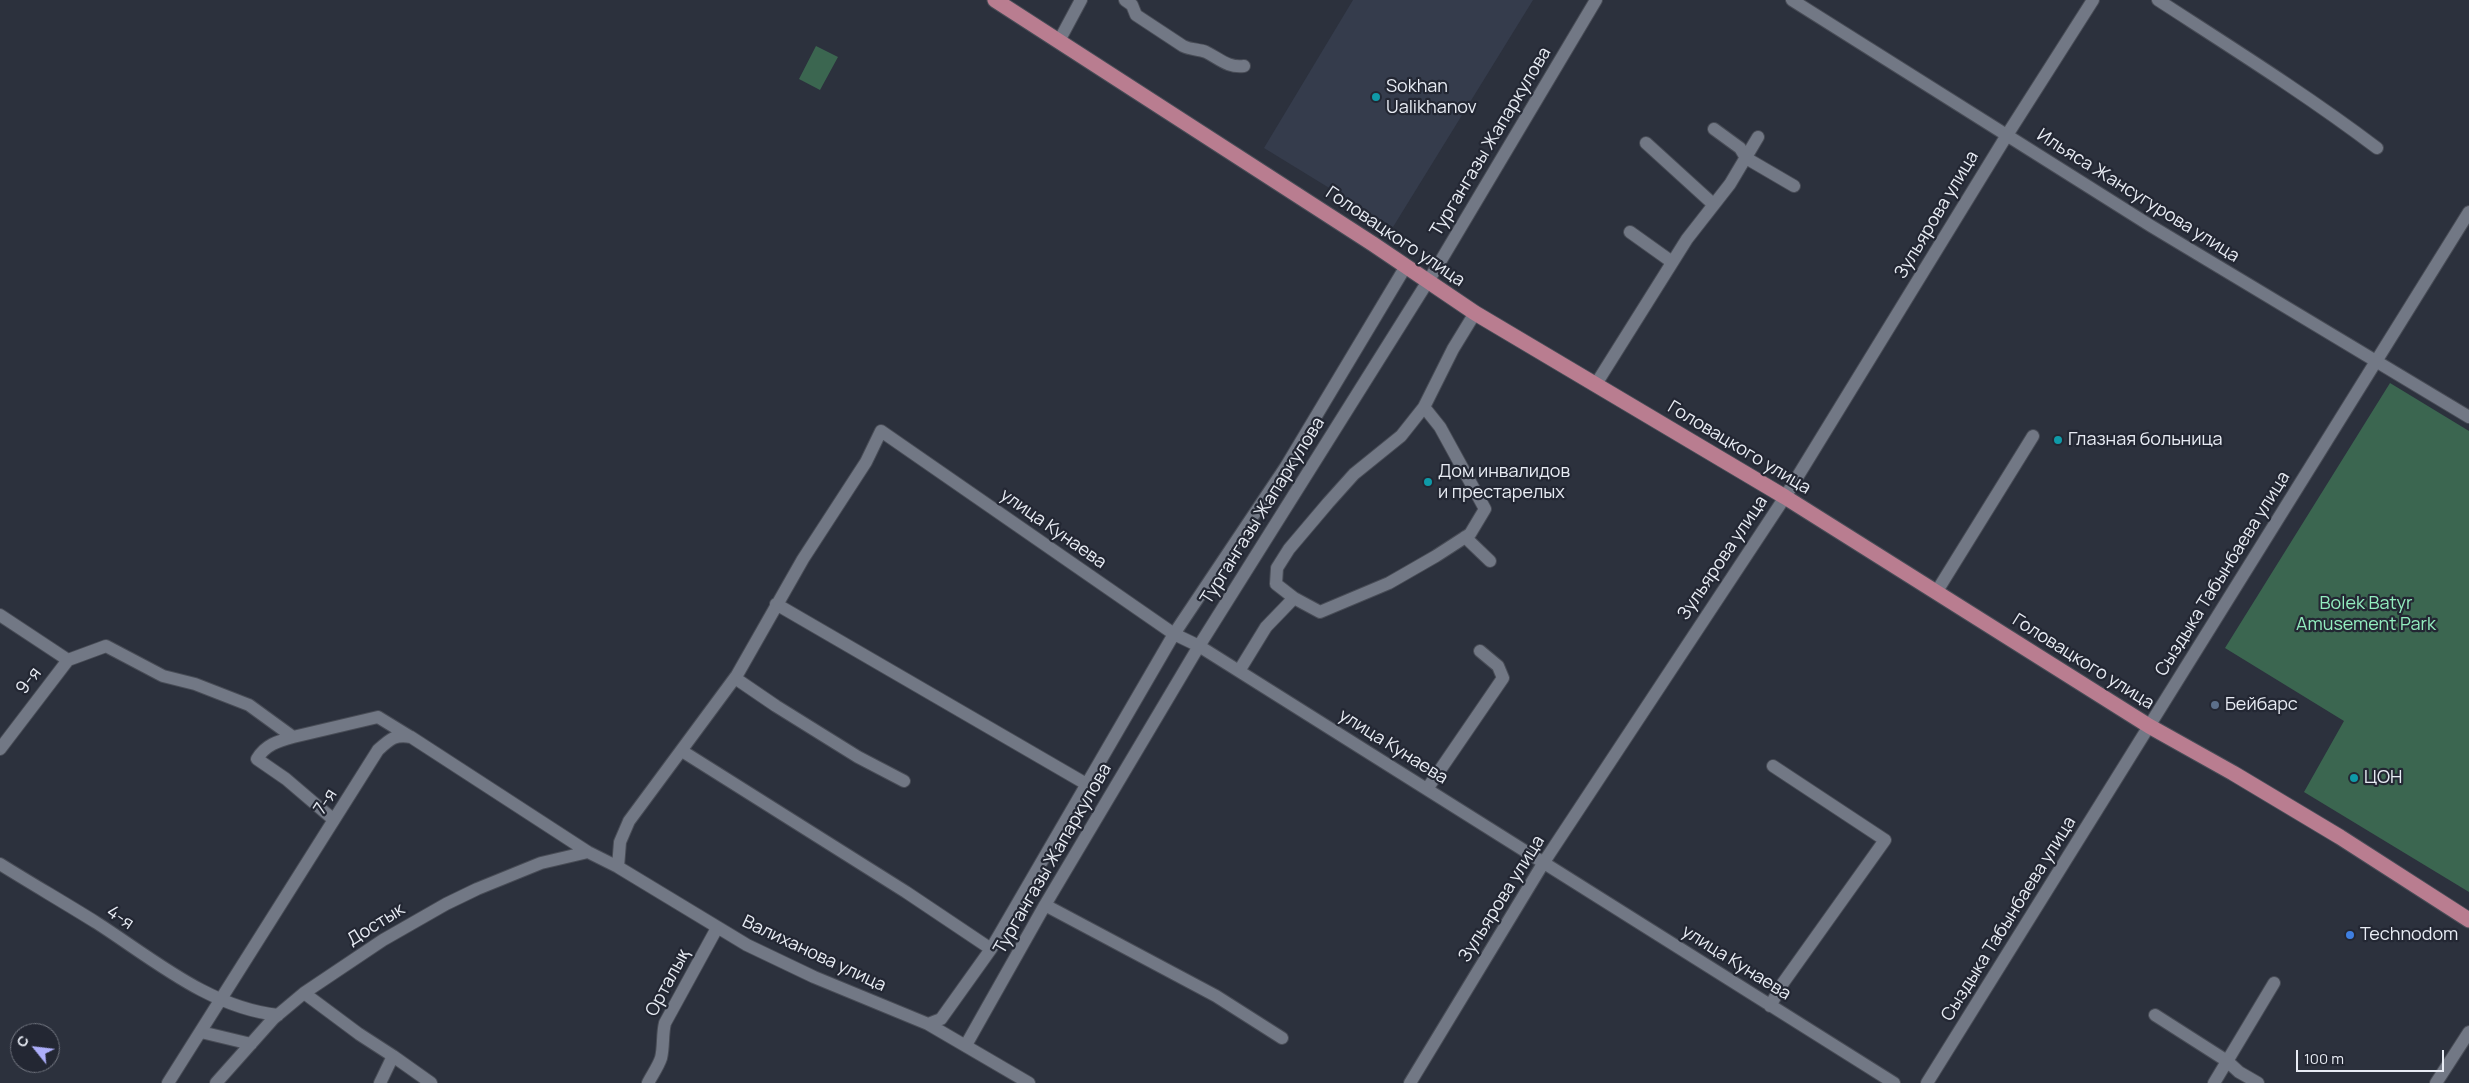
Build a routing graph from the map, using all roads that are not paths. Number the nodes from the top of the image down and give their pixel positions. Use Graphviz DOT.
graph roads {
  1 [pos="995,0"];
  2 [pos="1081,0"];
  3 [pos="1125,0"];
  4 [pos="1596,0"];
  5 [pos="1792,0"];
  6 [pos="2093,0"];
  7 [pos="2158,0"];
  8 [pos="1059,41"];
  9 [pos="1244,66"];
  10 [pos="1714,129"];
  11 [pos="2007,135"];
  12 [pos="1758,137"];
  13 [pos="1646,143"];
  14 [pos="2377,148"];
  15 [pos="1746,158"];
  16 [pos="1794,186"];
  17 [pos="1713,204"];
  18 [pos="2469,212"];
  19 [pos="1630,232"];
  20 [pos="1672,262"];
  21 [pos="1406,266"];
  22 [pos="1428,280"];
  23 [pos="1475,313"];
  24 [pos="2376,360"];
  25 [pos="1596,384"];
  26 [pos="1424,407"];
  27 [pos="2469,417"];
  28 [pos="2033,436"];
  29 [pos="1785,496"];
  30 [pos="1465,538"];
  31 [pos="1490,561"];
  32 [pos="1937,591"];
  33 [pos="1294,598"];
  34 [pos="776,604"];
  35 [pos="0,614"];
  36 [pos="1174,634"];
  37 [pos="1199,646"];
  38 [pos="1480,651"];
  39 [pos="68,660"];
  40 [pos="1239,671"];
  41 [pos="735,678"];
  42 [pos="2149,726"];
  43 [pos="293,737"];
  44 [pos="411,737"];
  45 [pos="0,749"];
  46 [pos="682,751"];
  47 [pos="1773,766"];
  48 [pos="904,782"];
  49 [pos="1088,785"];
  50 [pos="1427,789"];
  51 [pos="334,820"];
  52 [pos="588,852"];
  53 [pos="1544,862"];
  54 [pos="0,864"];
  55 [pos="618,867"];
  56 [pos="1045,905"];
  57 [pos="2469,920"];
  58 [pos="717,928"];
  59 [pos="991,949"];
  60 [pos="2274,983"];
  61 [pos="304,993"];
  62 [pos="221,1000"];
  63 [pos="1770,1006"];
  64 [pos="278,1015"];
  65 [pos="2155,1015"];
  66 [pos="928,1024"];
  67 [pos="201,1032"];
  68 [pos="2469,1032"];
  69 [pos="1282,1038"];
  70 [pos="250,1044"];
  71 [pos="966,1045"];
  72 [pos="393,1056"];
  73 [pos="2227,1061"];
  74 [pos="168,1083"];
  75 [pos="216,1083"];
  76 [pos="380,1083"];
  77 [pos="431,1083"];
  78 [pos="648,1083"];
  79 [pos="1029,1083"];
  80 [pos="1410,1083"];
  81 [pos="1894,1083"];
  82 [pos="1927,1083"];
  83 [pos="2214,1083"];
  84 [pos="2258,1083"];
  85 [pos="2436,1083"];
  1 -- 8 [label="main road, Головацкого улица"];
  2 -- 8 [label="street"];
  3 -- 9 [label="street"];
  4 -- 22 [label="street, Тургангазы Жапаркулова"];
  5 -- 11 [label="street, Ильяса Жансугурова улица"];
  6 -- 11 [label="street, Зульярова улица"];
  7 -- 14 [label="street"];
  8 -- 21 [label="main road, Головацкого улица"];
  10 -- 15 [label="street"];
  11 -- 24 [label="street, Ильяса Жансугурова улица"];
  11 -- 29 [label="street, Зульярова улица"];
  12 -- 15 [label="street"];
  13 -- 17 [label="street"];
  15 -- 16 [label="street"];
  15 -- 17 [label="street"];
  17 -- 20 [label="street"];
  18 -- 24 [label="street, Сыздыка Табынбаева улица"];
  19 -- 20 [label="street"];
  20 -- 25 [label="street"];
  21 -- 22 [label="main road, Головацкого улица"];
  21 -- 36 [label="street, Тургангазы Жапаркулова"];
  22 -- 23 [label="main road, Головацкого улица"];
  22 -- 37 [label="street, Тургангазы Жапаркулова"];
  23 -- 25 [label="main road, Головацкого улица"];
  23 -- 26 [label="street"];
  24 -- 27 [label="street, Ильяса Жансугурова улица"];
  24 -- 42 [label="street, Сыздыка Табынбаева улица"];
  25 -- 29 [label="main road, Головацкого улица"];
  26 -- 30 [label="street"];
  26 -- 33 [label="street"];
  28 -- 32 [label="street"];
  29 -- 32 [label="main road, Головацкого улица"];
  29 -- 53 [label="street, Зульярова улица"];
  30 -- 31 [label="street"];
  30 -- 33 [label="street"];
  32 -- 42 [label="main road, Головацкого улица"];
  33 -- 40 [label="street"];
  34 -- 36 [label="street, улица Кунаева"];
  34 -- 41 [label="street"];
  34 -- 49 [label="street"];
  35 -- 39 [label="street"];
  36 -- 37 [label="street, улица Кунаева"];
  36 -- 49 [label="street, Тургангазы Жапаркулова"];
  37 -- 40 [label="street, улица Кунаева"];
  37 -- 56 [label="street, Тургангазы Жапаркулова"];
  38 -- 50 [label="street"];
  39 -- 43 [label="street"];
  39 -- 45 [label="street, 9-я"];
  40 -- 50 [label="street, улица Кунаева"];
  41 -- 46 [label="street"];
  41 -- 48 [label="street"];
  42 -- 57 [label="main road, Головацкого улица"];
  42 -- 82 [label="street, Сыздыка Табынбаева улица"];
  43 -- 44 [label="street"];
  43 -- 51 [label="street"];
  44 -- 51 [label="street, 7-я"];
  44 -- 52 [label="street"];
  46 -- 55 [label="street"];
  46 -- 59 [label="street"];
  47 -- 63 [label="street"];
  49 -- 59 [label="street, Тургангазы Жапаркулова"];
  50 -- 53 [label="street, улица Кунаева"];
  51 -- 62 [label="street, 7-я"];
  52 -- 55 [label="street, Валиханова улица"];
  52 -- 61 [label="street, Достык"];
  53 -- 63 [label="street, улица Кунаева"];
  53 -- 80 [label="street, Зульярова улица"];
  54 -- 62 [label="street, 4-я"];
  55 -- 58 [label="street, Валиханова улица"];
  56 -- 69 [label="street"];
  56 -- 71 [label="street, Тургангазы Жапаркулова"];
  58 -- 66 [label="street, Валиханова улица"];
  58 -- 78 [label="street, Орталық"];
  59 -- 66 [label="street, Тургангазы Жапаркулова"];
  60 -- 73 [label="street"];
  61 -- 64 [label="street, Достык"];
  61 -- 72 [label="street"];
  62 -- 64 [label="street, 4-я"];
  62 -- 67 [label="street, 7-я"];
  63 -- 81 [label="street, улица Кунаева"];
  64 -- 70 [label="street, Достык"];
  65 -- 73 [label="street"];
  66 -- 71 [label="street, Валиханова улица"];
  67 -- 70 [label="street"];
  67 -- 74 [label="street, 7-я"];
  68 -- 85 [label="street"];
  70 -- 75 [label="street, Достык"];
  71 -- 79 [label="street, Валиханова улица"];
  72 -- 76 [label="street"];
  72 -- 77 [label="street"];
  73 -- 83 [label="street"];
  73 -- 84 [label="street"];
}
